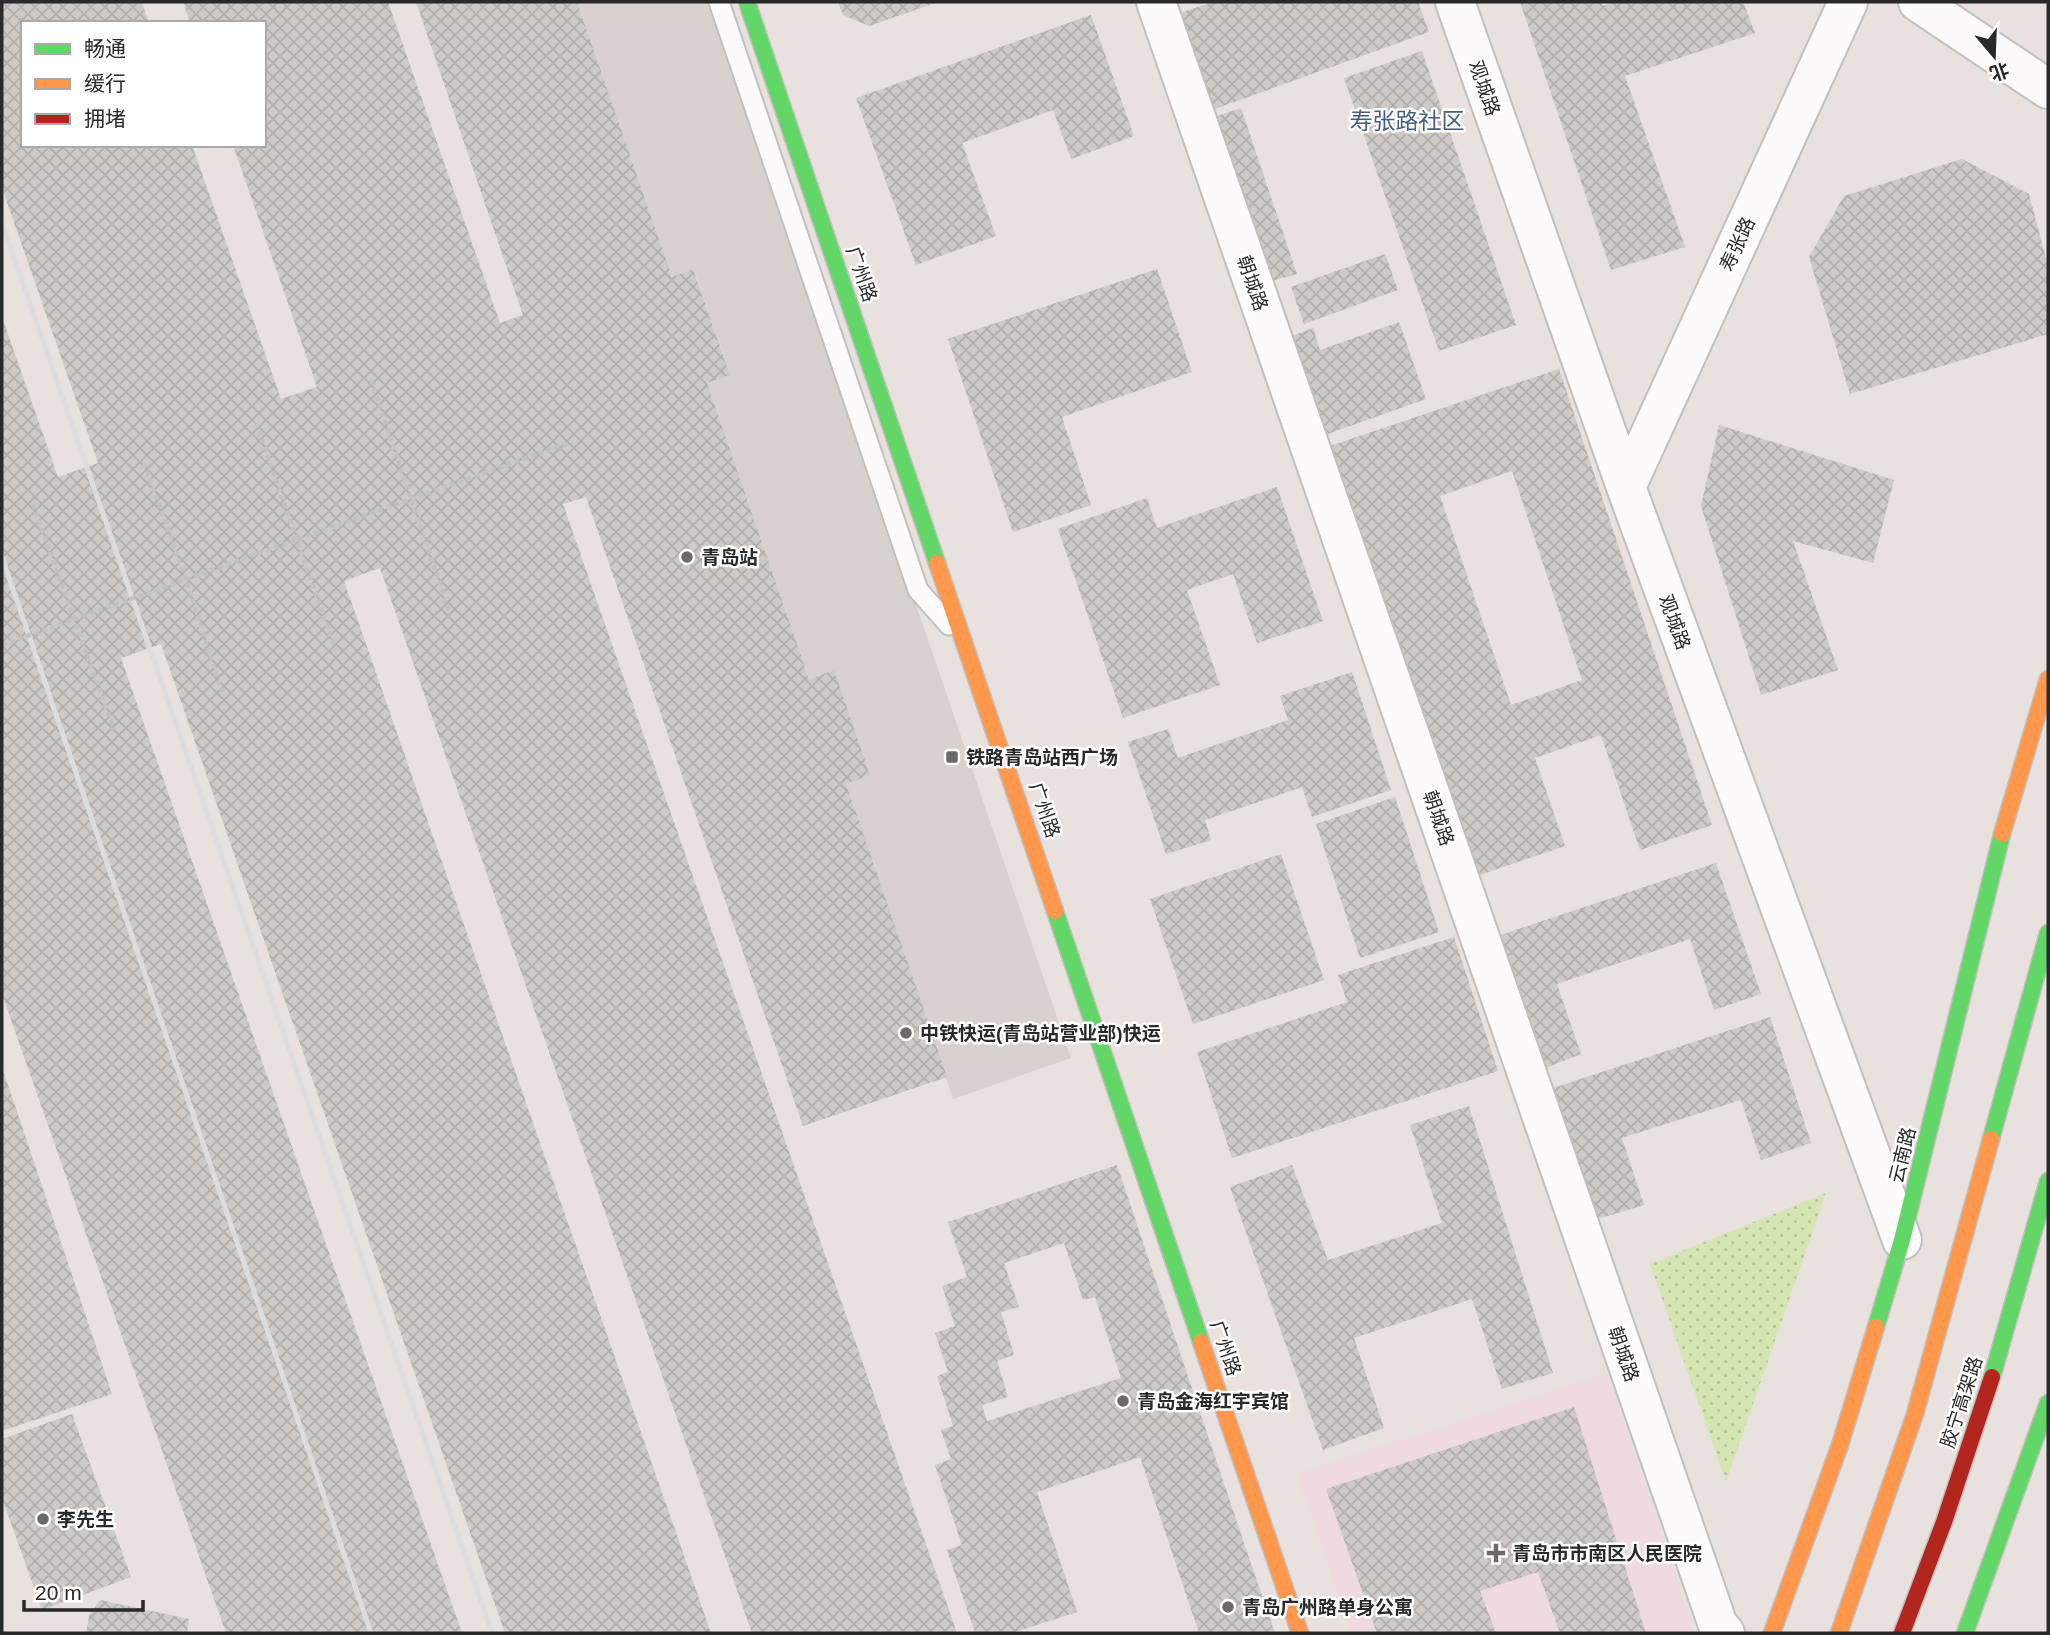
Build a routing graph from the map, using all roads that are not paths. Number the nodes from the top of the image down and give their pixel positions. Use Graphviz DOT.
graph roads {
  1 [pos="719,2"];
  2 [pos="747,2"];
  3 [pos="1156,2"];
  4 [pos="1455,2"];
  5 [pos="1848,2"];
  6 [pos="1918,2"];
  7 [pos="2048,89"];
  8 [pos="1626,487"];
  9 [pos="966,644"];
  10 [pos="2048,680"];
  11 [pos="2048,933"];
  12 [pos="2048,1181"];
  13 [pos="1902,1240"];
  14 [pos="2048,1404"];
  15 [pos="1903,1632"];
  16 [pos="1300,1633"];
  17 [pos="1725,1633"];
  18 [pos="1772,1633"];
  19 [pos="1839,1633"];
  20 [pos="1965,1633"];
  1 -- 9 [label="lane"];
  2 -- 9 [label="main road, 广州路"];
  3 -- 17 [label="street, 朝城路"];
  4 -- 8 [label="street, 观城路"];
  5 -- 8 [label="street, 寿张路"];
  6 -- 7 [label="street"];
  8 -- 13 [label="street, 观城路"];
  9 -- 16 [label="main road, 广州路"];
  10 -- 13 [label="main road, 云南路"];
  11 -- 19 [label="main road"];
  12 -- 15 [label="main road, 胶宁高架路"];
  13 -- 18 [label="main road, 云南路"];
  14 -- 20 [label="main road"];
}
